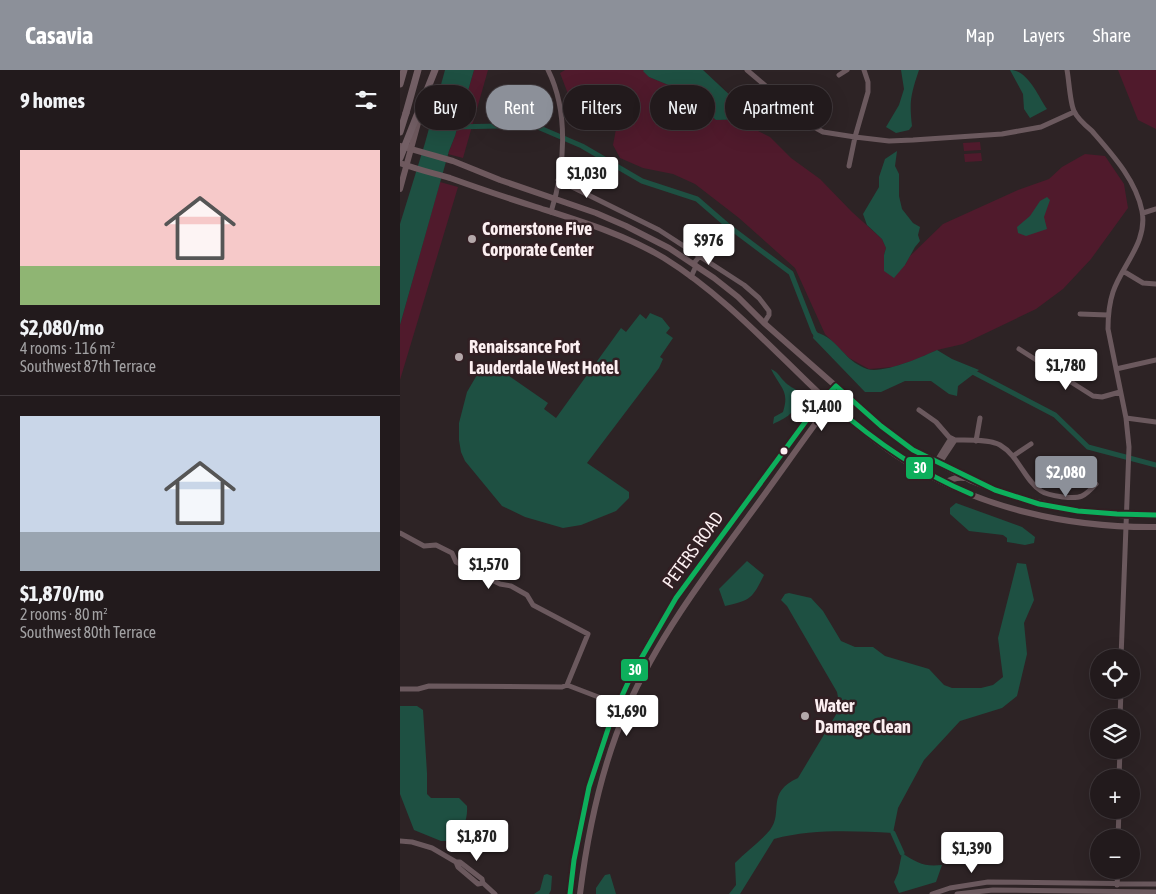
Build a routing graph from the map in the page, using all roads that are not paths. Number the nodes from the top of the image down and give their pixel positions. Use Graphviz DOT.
graph roads {
  1 [pos="404,70"];
  2 [pos="418,70"];
  3 [pos="434,70"];
  4 [pos="548,70"];
  5 [pos="746,70"];
  6 [pos="847,70"];
  7 [pos="864,70"];
  8 [pos="1067,70"];
  9 [pos="839,75"];
  10 [pos="400,84"];
  11 [pos="429,85"];
  12 [pos="1074,112"];
  13 [pos="415,119"];
  14 [pos="400,128"];
  15 [pos="416,130"];
  16 [pos="400,132"];
  17 [pos="855,137"];
  18 [pos="400,146"];
  19 [pos="410,149"];
  20 [pos="400,158"];
  21 [pos="403,164"];
  22 [pos="849,166"];
  23 [pos="558,180"];
  24 [pos="400,189"];
  25 [pos="555,200"];
  26 [pos="1156,209"];
  27 [pos="552,212"];
  28 [pos="1142,213"];
  29 [pos="702,256"];
  30 [pos="696,266"];
  31 [pos="1123,272"];
  32 [pos="690,277"];
  33 [pos="1156,284"];
  34 [pos="1080,314"];
  35 [pos="1108,315"];
  36 [pos="764,323"];
  37 [pos="1019,349"];
  38 [pos="1156,360"];
  39 [pos="1116,369"];
  40 [pos="836,386"];
  41 [pos="842,392"];
  42 [pos="1120,392"];
  43 [pos="825,398"];
  44 [pos="831,403"];
  45 [pos="919,410"];
  46 [pos="980,418"];
  47 [pos="1126,418"];
  48 [pos="1156,422"];
  49 [pos="953,439"];
  50 [pos="976,441"];
  51 [pos="1031,444"];
  52 [pos="1013,456"];
  53 [pos="938,463"];
  54 [pos="972,480"];
  55 [pos="945,483"];
  56 [pos="1096,484"];
  57 [pos="1156,515"];
  58 [pos="1127,521"];
  59 [pos="1156,527"];
  60 [pos="400,533"];
  61 [pos="1121,649"];
  62 [pos="567,684"];
  63 [pos="400,689"];
  64 [pos="618,704"];
  65 [pos="627,708"];
  66 [pos="400,841"];
  67 [pos="1118,879"];
  68 [pos="1007,882"];
  69 [pos="1017,883"];
  70 [pos="1118,883"];
  71 [pos="1156,884"];
  72 [pos="992,890"];
  73 [pos="1003,890"];
  74 [pos="1117,891"];
  75 [pos="1156,892"];
  76 [pos="495,894"];
  77 [pos="570,894"];
  78 [pos="580,894"];
  79 [pos="932,894"];
  80 [pos="957,894"];
  1 -- 10 [label="highway"];
  2 -- 16 [label="highway, bridge"];
  3 -- 11 [label="main road"];
  3 -- 20 [label="highway, bridge"];
  4 -- 23 [label="street"];
  5 -- 17 [label="street"];
  6 -- 9 [label="street"];
  7 -- 17 [label="street"];
  8 -- 12 [label="street"];
  12 -- 17 [label="street"];
  12 -- 28 [label="street"];
  13 -- 14 [label="main road"];
  15 -- 19 [label="main road"];
  17 -- 22 [label="street"];
  18 -- 19 [label="main road"];
  19 -- 21 [label="main road"];
  19 -- 25 [label="main road"];
  21 -- 24 [label="main road"];
  21 -- 27 [label="main road"];
  23 -- 25 [label="street"];
  23 -- 29 [label="street"];
  25 -- 27 [label="street"];
  25 -- 30 [label="main road"];
  26 -- 28 [label="street"];
  27 -- 32 [label="main road"];
  28 -- 31 [label="street"];
  29 -- 30 [label="street"];
  29 -- 36 [label="street"];
  30 -- 32 [label="street"];
  30 -- 36 [label="main road"];
  31 -- 33 [label="street"];
  31 -- 35 [label="street"];
  32 -- 43 [label="main road"];
  34 -- 35 [label="street"];
  35 -- 39 [label="street"];
  36 -- 40 [label="main road"];
  37 -- 42 [label="street"];
  38 -- 39 [label="street"];
  39 -- 42 [label="street"];
  40 -- 41 [label="main road"];
  40 -- 43 [label="main road, PETERS ROAD"];
  41 -- 44 [label="main road, PETERS ROAD"];
  41 -- 53 [label="main road"];
  42 -- 47 [label="street"];
  43 -- 44 [label="main road"];
  43 -- 64 [label="main road, PETERS ROAD"];
  44 -- 55 [label="main road"];
  44 -- 65 [label="main road, PETERS ROAD"];
  45 -- 49 [label="street"];
  46 -- 50 [label="street"];
  47 -- 48 [label="street"];
  47 -- 58 [label="street"];
  49 -- 50 [label="street"];
  49 -- 53 [label="street"];
  50 -- 52 [label="street"];
  51 -- 52 [label="street"];
  52 -- 56 [label="street"];
  53 -- 54 [label="main road"];
  54 -- 55 [label="main road"];
  54 -- 58 [label="main road"];
  55 -- 58 [label="main road"];
  57 -- 58 [label="main road"];
  58 -- 59 [label="main road"];
  58 -- 61 [label="street"];
  60 -- 62 [label="street"];
  62 -- 63 [label="street"];
  62 -- 64 [label="street"];
  64 -- 65 [label="street"];
  64 -- 77 [label="main road, PETERS ROAD"];
  65 -- 78 [label="main road, PETERS ROAD"];
  66 -- 76 [label="street"];
  67 -- 70 [label="street"];
  68 -- 69 [label="street"];
  68 -- 72 [label="street"];
  68 -- 79 [label="street"];
  69 -- 70 [label="street"];
  69 -- 73 [label="street"];
  70 -- 71 [label="street"];
  70 -- 74 [label="street"];
  72 -- 73 [label="street"];
  72 -- 80 [label="street"];
  73 -- 74 [label="street"];
  74 -- 75 [label="street"];
}
